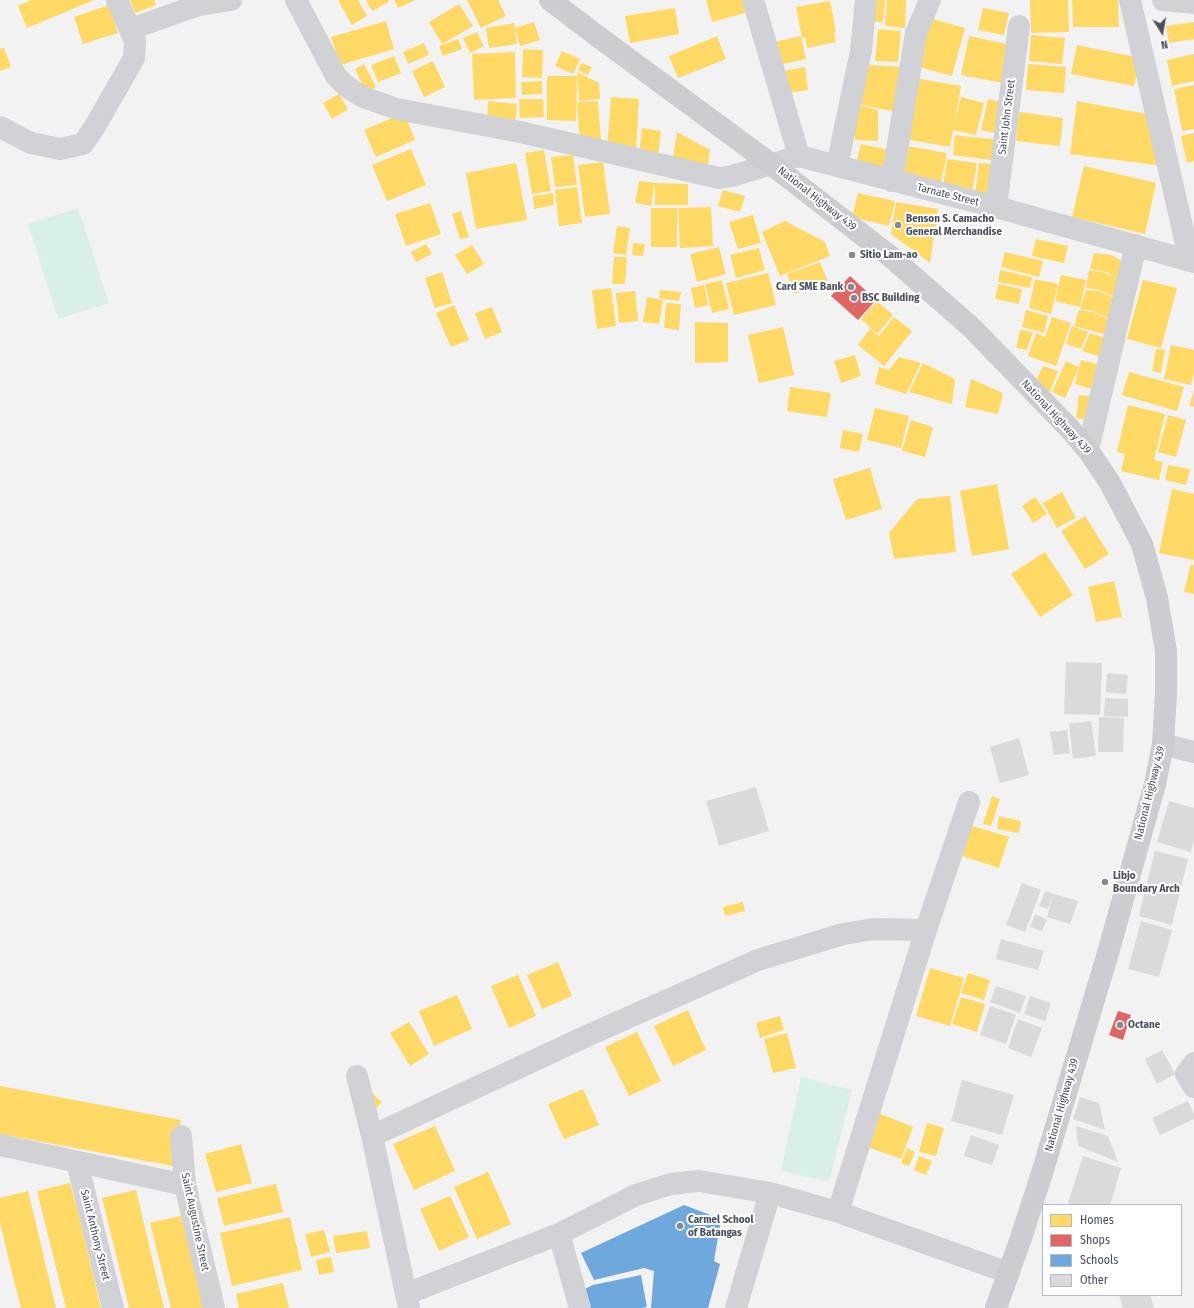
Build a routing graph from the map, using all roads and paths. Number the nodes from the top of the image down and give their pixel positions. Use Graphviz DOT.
graph roads {
  1 [pos="117,0"];
  2 [pos="231,0"];
  3 [pos="296,0"];
  4 [pos="550,0"];
  5 [pos="753,0"];
  6 [pos="866,0"];
  7 [pos="930,0"];
  8 [pos="1130,0"];
  9 [pos="1163,0"];
  10 [pos="1194,3"];
  11 [pos="1019,26"];
  12 [pos="131,29"];
  13 [pos="0,127"];
  14 [pos="799,156"];
  15 [pos="771,164"];
  16 [pos="837,166"];
  17 [pos="892,181"];
  18 [pos="996,207"];
  19 [pos="1136,246"];
  20 [pos="1192,261"];
  21 [pos="1088,450"];
  22 [pos="1163,744"];
  23 [pos="1194,752"];
  24 [pos="969,802"];
  25 [pos="926,930"];
  26 [pos="1194,1063"];
  27 [pos="357,1076"];
  28 [pos="1194,1087"];
  29 [pos="181,1136"];
  30 [pos="372,1136"];
  31 [pos="0,1145"];
  32 [pos="77,1162"];
  33 [pos="184,1185"];
  34 [pos="770,1193"];
  35 [pos="838,1212"];
  36 [pos="558,1234"];
  37 [pos="1009,1273"];
  38 [pos="407,1301"];
  39 [pos="998,1302"];
  40 [pos="113,1308"];
  41 [pos="214,1308"];
  42 [pos="580,1308"];
  43 [pos="736,1308"];
  1 -- 12 [label="street"];
  2 -- 12 [label="street"];
  3 -- 15 [label="street"];
  4 -- 15 [label="main road, National Highway 439"];
  5 -- 14 [label="street"];
  6 -- 16 [label="street"];
  7 -- 17 [label="street"];
  8 -- 20 [label="street"];
  9 -- 10 [label="street"];
  11 -- 18 [label="street, Saint John Street"];
  12 -- 13 [label="street"];
  14 -- 15 [label="street"];
  14 -- 16 [label="street, Tarnate Street"];
  15 -- 21 [label="main road, National Highway 439"];
  16 -- 17 [label="street, Tarnate Street"];
  17 -- 18 [label="street, Tarnate Street"];
  18 -- 19 [label="street, Tarnate Street"];
  19 -- 20 [label="street, Tarnate Street"];
  19 -- 21 [label="street"];
  21 -- 22 [label="main road, National Highway 439"];
  22 -- 23 [label="street"];
  22 -- 37 [label="main road, National Highway 439"];
  24 -- 25 [label="street"];
  25 -- 30 [label="street"];
  25 -- 35 [label="street"];
  26 -- 28 [label="street"];
  27 -- 30 [label="street"];
  29 -- 33 [label="street, Saint Augustine Street"];
  30 -- 38 [label="street"];
  31 -- 32 [label="street"];
  32 -- 33 [label="street"];
  32 -- 40 [label="street, Saint Anthony Street"];
  33 -- 41 [label="street, Saint Augustine Street"];
  34 -- 35 [label="street"];
  34 -- 36 [label="street"];
  34 -- 43 [label="street"];
  35 -- 37 [label="street"];
  36 -- 38 [label="street"];
  36 -- 42 [label="street"];
  37 -- 39 [label="main road, National Highway 439"];
}
